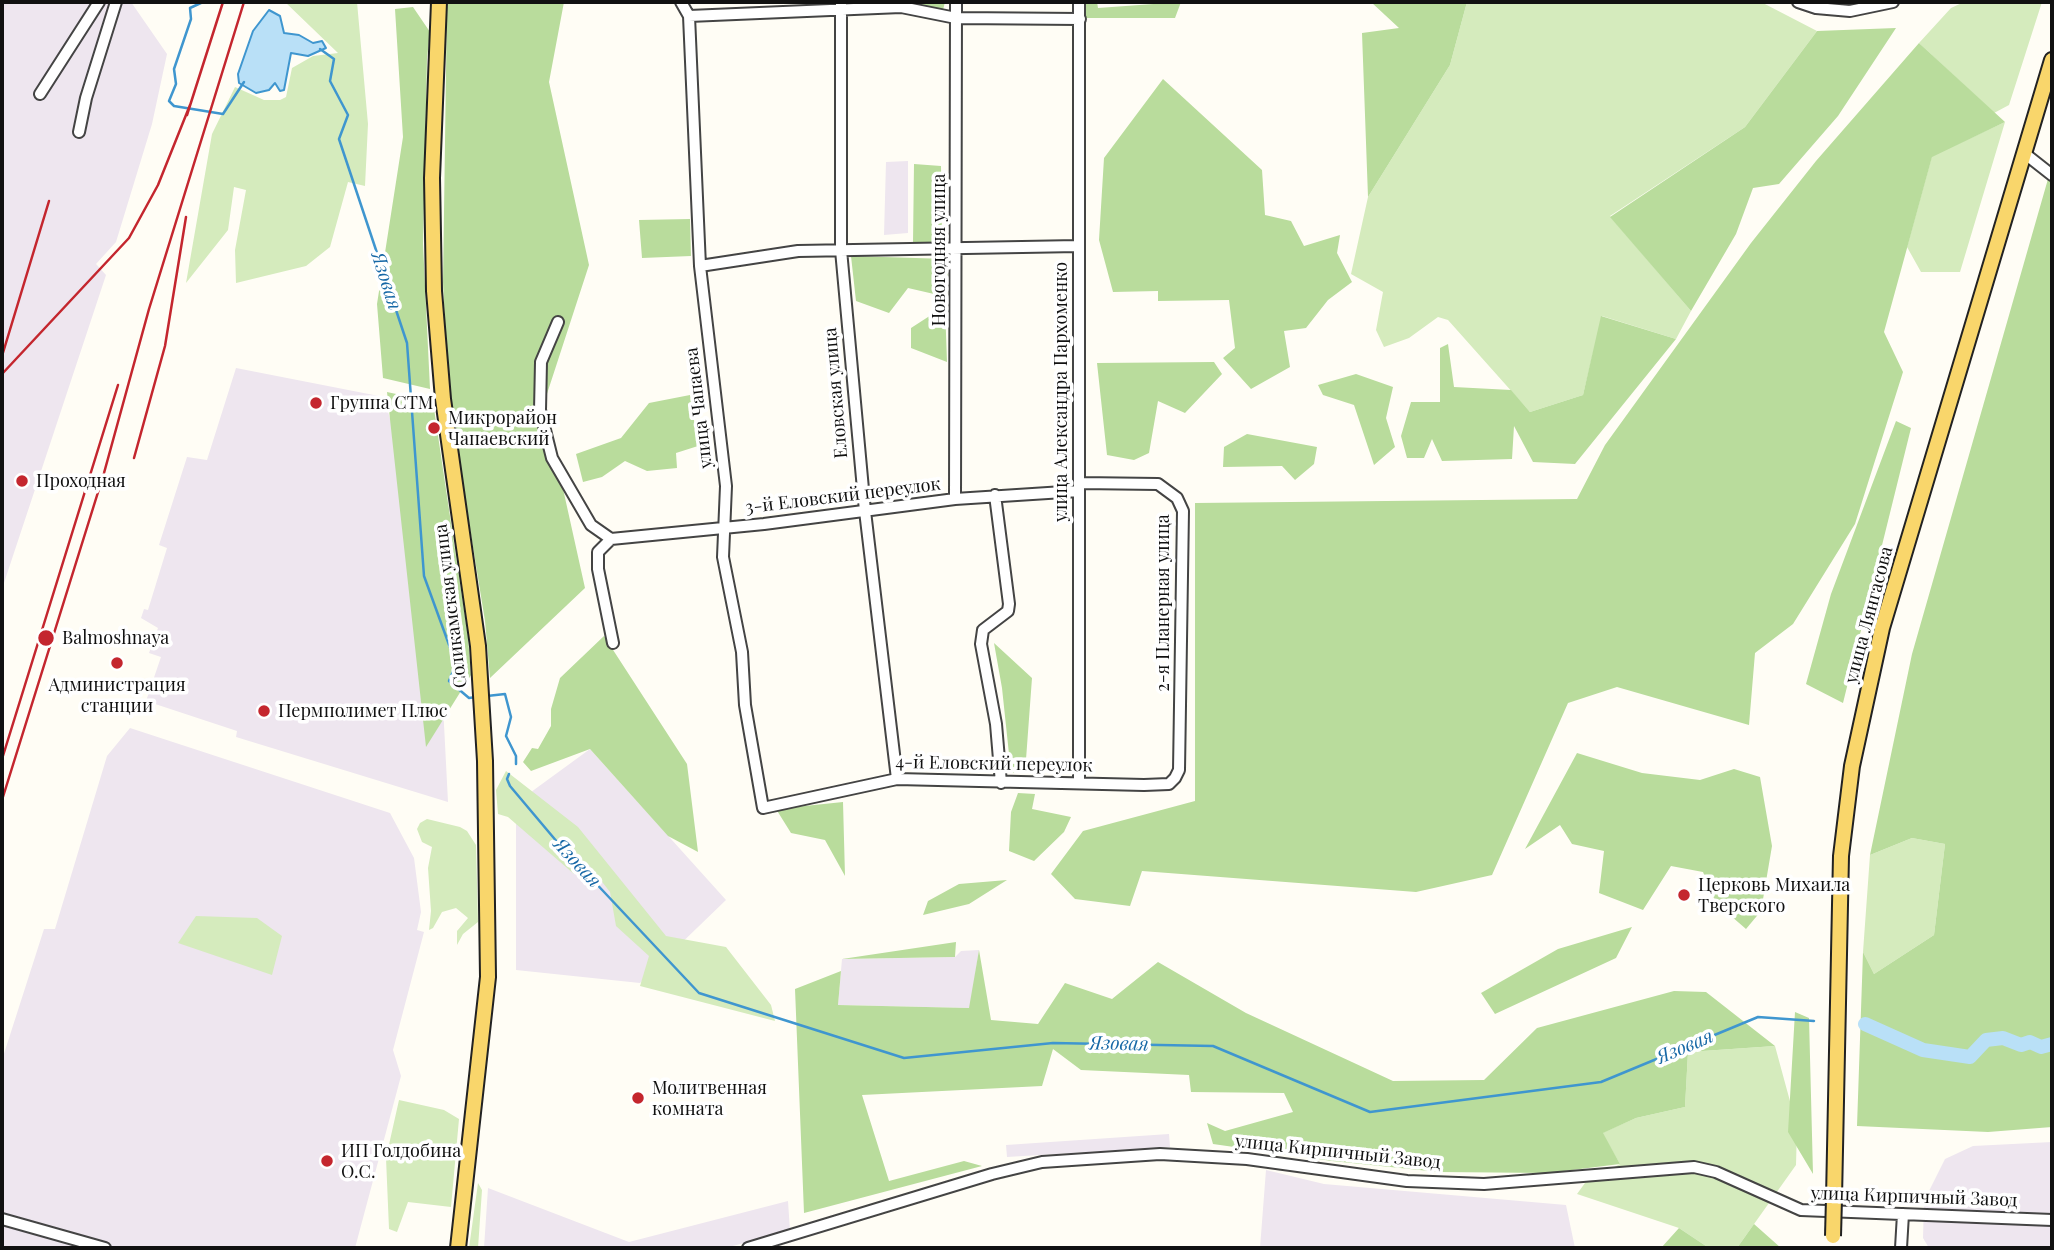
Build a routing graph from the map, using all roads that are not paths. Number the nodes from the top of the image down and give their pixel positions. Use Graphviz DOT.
graph roads {
  1 [pos="99,2"];
  2 [pos="116,2"];
  3 [pos="439,2"];
  4 [pos="681,2"];
  5 [pos="956,2"];
  6 [pos="1079,2"];
  7 [pos="1798,2"];
  8 [pos="1893,2"];
  9 [pos="841,6"];
  10 [pos="689,16"];
  11 [pos="956,18"];
  12 [pos="1080,19"];
  13 [pos="2052,60"];
  14 [pos="40,94"];
  15 [pos="79,132"];
  16 [pos="2025,153"];
  17 [pos="2052,175"];
  18 [pos="1078,247"];
  19 [pos="956,249"];
  20 [pos="841,250"];
  21 [pos="700,266"];
  22 [pos="558,321"];
  23 [pos="1080,487"];
  24 [pos="995,495"];
  25 [pos="955,499"];
  26 [pos="864,511"];
  27 [pos="725,528"];
  28 [pos="611,539"];
  29 [pos="613,643"];
  30 [pos="1179,769"];
  31 [pos="897,779"];
  32 [pos="1079,782"];
  33 [pos="1001,783"];
  34 [pos="763,808"];
  35 [pos="1903,1214"];
  36 [pos="2,1219"];
  37 [pos="2052,1220"];
  38 [pos="1833,1242"];
  39 [pos="105,1248"];
  40 [pos="458,1248"];
  41 [pos="748,1248"];
  42 [pos="1900,1248"];
  1 -- 14 [label="street"];
  2 -- 15 [label="street"];
  3 -- 40 [label="main road, Соликамская улица"];
  4 -- 10 [label="street, улица Чапаева"];
  5 -- 11 [label="street, Новогодняя улица"];
  6 -- 12 [label="street, улица Александра Пархоменко"];
  7 -- 8 [label="street"];
  9 -- 10 [label="street"];
  9 -- 11 [label="street"];
  9 -- 20 [label="street, Еловская улица"];
  10 -- 21 [label="street, улица Чапаева"];
  11 -- 12 [label="street"];
  11 -- 19 [label="street, Новогодняя улица"];
  12 -- 18 [label="street, улица Александра Пархоменко"];
  13 -- 16 [label="main road, улица Лянгасова"];
  16 -- 17 [label="street"];
  16 -- 38 [label="main road, улица Лянгасова, bridge"];
  18 -- 19 [label="street"];
  18 -- 23 [label="street, улица Александра Пархоменко"];
  19 -- 20 [label="street"];
  19 -- 25 [label="street, Новогодняя улица"];
  20 -- 21 [label="street"];
  20 -- 26 [label="street, Еловская улица"];
  21 -- 27 [label="street, улица Чапаева"];
  22 -- 28 [label="street"];
  23 -- 24 [label="street, 3-й Еловский переулок"];
  23 -- 30 [label="street, 2-я Планерная улица"];
  23 -- 32 [label="street, улица Александра Пархоменко"];
  24 -- 25 [label="street, 3-й Еловский переулок"];
  24 -- 33 [label="street"];
  25 -- 26 [label="street, 3-й Еловский переулок"];
  26 -- 27 [label="street, 3-й Еловский переулок"];
  26 -- 31 [label="street, Еловская улица"];
  27 -- 28 [label="street, 3-й Еловский переулок"];
  27 -- 34 [label="street, улица Чапаева"];
  28 -- 29 [label="street"];
  30 -- 32 [label="street, 4-й Еловский переулок"];
  31 -- 33 [label="street, 4-й Еловский переулок"];
  31 -- 34 [label="street, 4-й Еловский переулок"];
  32 -- 33 [label="street, 4-й Еловский переулок"];
  35 -- 37 [label="street, улица Кирпичный Завод"];
  35 -- 41 [label="street, улица Кирпичный Завод"];
  35 -- 42 [label="street"];
  36 -- 39 [label="street"];
}
